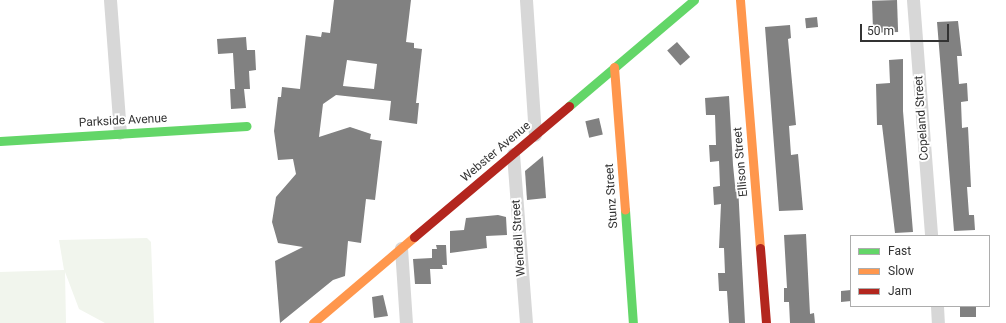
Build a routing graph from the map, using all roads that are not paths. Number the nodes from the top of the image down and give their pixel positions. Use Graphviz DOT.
graph roads {
  1 [pos="110,0"];
  2 [pos="526,0"];
  3 [pos="694,0"];
  4 [pos="740,0"];
  5 [pos="913,0"];
  6 [pos="614,68"];
  7 [pos="247,126"];
  8 [pos="120,133"];
  9 [pos="535,135"];
  10 [pos="0,141"];
  11 [pos="513,154"];
  12 [pos="931,235"];
  13 [pos="401,248"];
  14 [pos="936,307"];
  15 [pos="313,323"];
  16 [pos="406,323"];
  17 [pos="526,323"];
  18 [pos="633,323"];
  19 [pos="766,323"];
  20 [pos="938,323"];
  1 -- 8 [label="street"];
  2 -- 9 [label="street"];
  3 -- 6 [label="street, Webster Avenue"];
  4 -- 19 [label="street, Ellison Street"];
  5 -- 12 [label="street, Copeland Street"];
  6 -- 9 [label="street, Webster Avenue"];
  6 -- 18 [label="street, Stunz Street"];
  7 -- 8 [label="street, Parkside Avenue"];
  8 -- 10 [label="street, Parkside Avenue"];
  9 -- 11 [label="street, Webster Avenue"];
  11 -- 13 [label="street, Webster Avenue"];
  11 -- 17 [label="street, Wendell Street"];
  13 -- 15 [label="street, Webster Avenue"];
  13 -- 16 [label="street"];
  14 -- 20 [label="street"];
}
